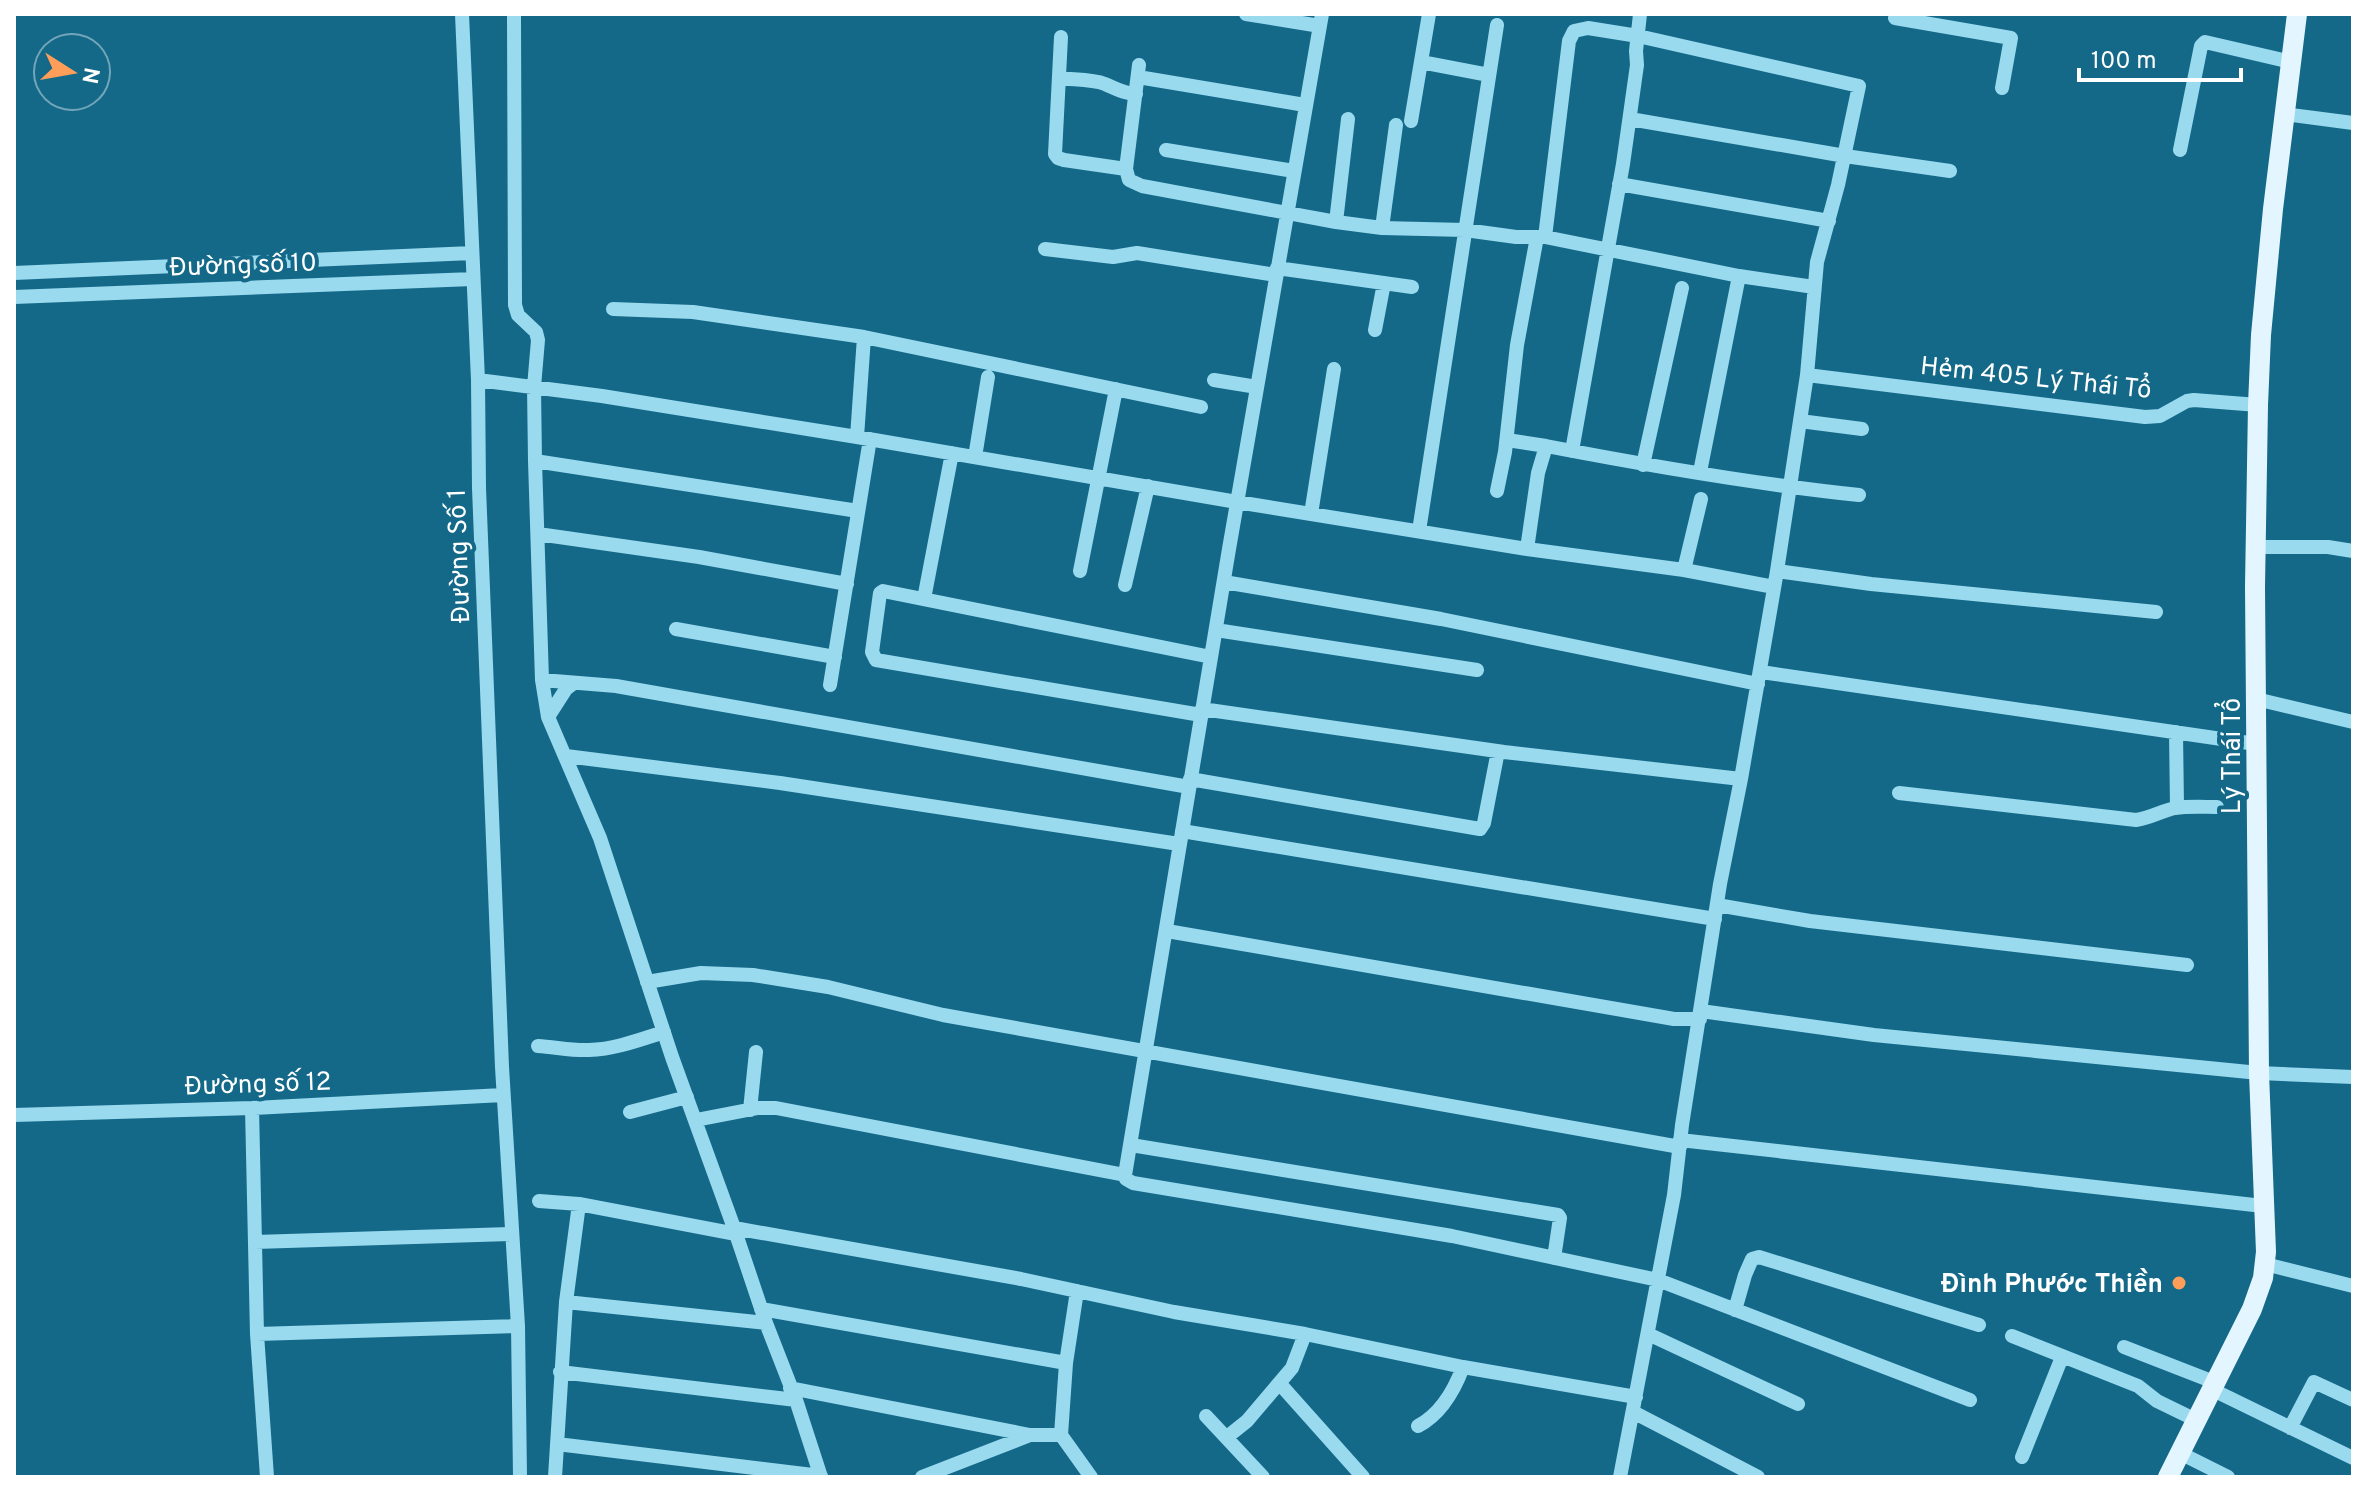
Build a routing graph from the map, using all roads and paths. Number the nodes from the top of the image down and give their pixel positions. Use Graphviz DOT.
graph roads {
  1 [pos="462,14"];
  2 [pos="1246,14"];
  3 [pos="1429,14"];
  4 [pos="1640,14"];
  5 [pos="1896,14"];
  6 [pos="2297,14"];
  7 [pos="514,16"];
  8 [pos="1321,20"];
  9 [pos="1497,25"];
  10 [pos="1638,36"];
  11 [pos="1061,37"];
  12 [pos="1421,62"];
  13 [pos="2291,62"];
  14 [pos="1489,75"];
  15 [pos="1059,78"];
  16 [pos="2002,88"];
  17 [pos="1136,94"];
  18 [pos="1305,105"];
  19 [pos="2284,114"];
  20 [pos="1348,119"];
  21 [pos="1630,119"];
  22 [pos="2353,123"];
  23 [pos="1166,150"];
  24 [pos="2180,150"];
  25 [pos="1845,156"];
  26 [pos="1126,169"];
  27 [pos="1294,171"];
  28 [pos="1950,171"];
  29 [pos="1619,184"];
  30 [pos="1287,214"];
  31 [pos="1829,221"];
  32 [pos="1336,222"];
  33 [pos="1382,228"];
  34 [pos="1465,230"];
  35 [pos="1541,237"];
  36 [pos="1045,249"];
  37 [pos="1607,250"];
  38 [pos="472,253"];
  39 [pos="1277,271"];
  40 [pos="14,273"];
  41 [pos="1739,276"];
  42 [pos="473,279"];
  43 [pos="1384,283"];
  44 [pos="1412,287"];
  45 [pos="1814,287"];
  46 [pos="1682,288"];
  47 [pos="14,297"];
  48 [pos="613,309"];
  49 [pos="1375,330"];
  50 [pos="864,337"];
  51 [pos="1334,369"];
  52 [pos="1807,375"];
  53 [pos="988,377"];
  54 [pos="478,380"];
  55 [pos="1214,380"];
  56 [pos="534,387"];
  57 [pos="1257,387"];
  58 [pos="1116,389"];
  59 [pos="2258,405"];
  60 [pos="1201,407"];
  61 [pos="1800,421"];
  62 [pos="1862,429"];
  63 [pos="863,438"];
  64 [pos="1507,440"];
  65 [pos="1546,446"];
  66 [pos="1572,451"];
  67 [pos="952,453"];
  68 [pos="975,457"];
  69 [pos="535,461"];
  70 [pos="1643,465"];
  71 [pos="1700,472"];
  72 [pos="1100,478"];
  73 [pos="1148,486"];
  74 [pos="1790,488"];
  75 [pos="1497,491"];
  76 [pos="1859,495"];
  77 [pos="1701,499"];
  78 [pos="1237,502"];
  79 [pos="858,511"];
  80 [pos="1311,514"];
  81 [pos="1419,531"];
  82 [pos="538,534"];
  83 [pos="2256,547"];
  84 [pos="1527,549"];
  85 [pos="2353,551"];
  86 [pos="1684,570"];
  87 [pos="1080,571"];
  88 [pos="1777,571"];
  89 [pos="1224,582"];
  90 [pos="847,584"];
  91 [pos="1125,585"];
  92 [pos="1774,587"];
  93 [pos="924,599"];
  94 [pos="2156,612"];
  95 [pos="676,629"];
  96 [pos="1216,630"];
  97 [pos="835,657"];
  98 [pos="1211,657"];
  99 [pos="1477,670"];
  100 [pos="1760,678"];
  101 [pos="542,680"];
  102 [pos="574,683"];
  103 [pos="830,685"];
  104 [pos="2256,699"];
  105 [pos="1202,712"];
  106 [pos="548,717"];
  107 [pos="2353,722"];
  108 [pos="2176,732"];
  109 [pos="2256,744"];
  110 [pos="1498,751"];
  111 [pos="566,756"];
  112 [pos="1741,779"];
  113 [pos="1190,783"];
  114 [pos="1899,793"];
  115 [pos="2177,807"];
  116 [pos="2217,807"];
  117 [pos="1180,838"];
  118 [pos="1716,912"];
  119 [pos="1167,931"];
  120 [pos="2187,965"];
  121 [pos="647,982"];
  122 [pos="1700,1015"];
  123 [pos="664,1032"];
  124 [pos="538,1046"];
  125 [pos="1146,1050"];
  126 [pos="756,1052"];
  127 [pos="2259,1073"];
  128 [pos="2353,1077"];
  129 [pos="503,1095"];
  130 [pos="687,1097"];
  131 [pos="252,1108"];
  132 [pos="750,1110"];
  133 [pos="630,1112"];
  134 [pos="14,1115"];
  135 [pos="696,1120"];
  136 [pos="1680,1144"];
  137 [pos="1131,1145"];
  138 [pos="1125,1175"];
  139 [pos="539,1201"];
  140 [pos="579,1204"];
  141 [pos="2263,1206"];
  142 [pos="735,1231"];
  143 [pos="511,1234"];
  144 [pos="255,1242"];
  145 [pos="1554,1258"];
  146 [pos="2265,1264"];
  147 [pos="1658,1280"];
  148 [pos="2353,1286"];
  149 [pos="1077,1291"];
  150 [pos="566,1302"];
  151 [pos="1735,1310"];
  152 [pos="764,1316"];
  153 [pos="1979,1325"];
  154 [pos="518,1326"];
  155 [pos="257,1334"];
  156 [pos="1305,1334"];
  157 [pos="1648,1334"];
  158 [pos="2012,1336"];
  159 [pos="2124,1347"];
  160 [pos="2062,1357"];
  161 [pos="1066,1363"];
  162 [pos="1463,1367"];
  163 [pos="560,1372"];
  164 [pos="1280,1384"];
  165 [pos="2213,1386"];
  166 [pos="793,1394"];
  167 [pos="1636,1397"];
  168 [pos="1970,1400"];
  169 [pos="2353,1400"];
  170 [pos="1798,1404"];
  171 [pos="1633,1412"];
  172 [pos="1206,1416"];
  173 [pos="2196,1420"];
  174 [pos="1418,1426"];
  175 [pos="2290,1428"];
  176 [pos="1030,1435"];
  177 [pos="1061,1435"];
  178 [pos="1227,1437"];
  179 [pos="557,1444"];
  180 [pos="2180,1453"];
  181 [pos="2022,1457"];
  182 [pos="2353,1458"];
  183 [pos="267,1477"];
  184 [pos="520,1477"];
  185 [pos="555,1477"];
  186 [pos="821,1477"];
  187 [pos="922,1477"];
  188 [pos="1091,1477"];
  189 [pos="1263,1477"];
  190 [pos="1363,1477"];
  191 [pos="1620,1477"];
  192 [pos="1758,1477"];
  193 [pos="2168,1477"];
  194 [pos="2228,1477"];
  1 -- 38 [label="street, Đường Số 1"];
  2 -- 8 [label="street"];
  3 -- 12 [label="street"];
  4 -- 10 [label="street"];
  5 -- 16 [label="street"];
  6 -- 13 [label="main road, Lý Thái Tổ"];
  7 -- 56 [label="street"];
  8 -- 18 [label="street"];
  9 -- 14 [label="street"];
  10 -- 21 [label="street"];
  10 -- 25 [label="street"];
  10 -- 35 [label="street"];
  11 -- 15 [label="street"];
  12 -- 14 [label="street"];
  12 -- 33 [label="street"];
  13 -- 19 [label="main road, Lý Thái Tổ"];
  13 -- 24 [label="street"];
  14 -- 34 [label="street"];
  15 -- 17 [label="street"];
  15 -- 26 [label="street"];
  17 -- 18 [label="street"];
  17 -- 26 [label="street"];
  18 -- 27 [label="street"];
  19 -- 22 [label="street"];
  19 -- 59 [label="main road, Lý Thái Tổ"];
  20 -- 32 [label="street"];
  21 -- 25 [label="street"];
  21 -- 29 [label="street"];
  23 -- 27 [label="street"];
  25 -- 28 [label="street"];
  25 -- 31 [label="street"];
  26 -- 30 [label="street"];
  27 -- 30 [label="street"];
  29 -- 31 [label="street"];
  29 -- 37 [label="street"];
  30 -- 32 [label="street"];
  30 -- 39 [label="street"];
  31 -- 45 [label="street"];
  32 -- 33 [label="street"];
  33 -- 34 [label="street"];
  34 -- 35 [label="street"];
  34 -- 81 [label="street"];
  35 -- 37 [label="street"];
  35 -- 64 [label="street"];
  36 -- 39 [label="street"];
  37 -- 41 [label="street"];
  37 -- 66 [label="street"];
  38 -- 40 [label="street, Đường số 10"];
  38 -- 42 [label="street, Đường Số 1"];
  39 -- 43 [label="street"];
  39 -- 57 [label="street"];
  41 -- 45 [label="street"];
  41 -- 71 [label="street"];
  42 -- 47 [label="street, Đường số 10"];
  42 -- 54 [label="street, Đường Số 1"];
  43 -- 44 [label="street"];
  43 -- 49 [label="street"];
  45 -- 52 [label="street"];
  46 -- 70 [label="street"];
  48 -- 50 [label="street"];
  50 -- 58 [label="street"];
  50 -- 63 [label="street"];
  51 -- 80 [label="street"];
  52 -- 59 [label="street, Hẻm 405 Lý Thái Tổ"];
  52 -- 61 [label="street"];
  53 -- 68 [label="street"];
  54 -- 56 [label="street"];
  54 -- 129 [label="street, Đường Số 1"];
  55 -- 57 [label="street"];
  56 -- 63 [label="street"];
  56 -- 69 [label="street"];
  57 -- 78 [label="street"];
  58 -- 60 [label="street"];
  58 -- 72 [label="street"];
  59 -- 83 [label="main road, Lý Thái Tổ"];
  61 -- 62 [label="street"];
  61 -- 74 [label="street"];
  63 -- 67 [label="street"];
  63 -- 79 [label="street"];
  64 -- 65 [label="street"];
  64 -- 75 [label="street"];
  65 -- 66 [label="street"];
  65 -- 84 [label="street"];
  66 -- 70 [label="street"];
  67 -- 68 [label="street"];
  67 -- 93 [label="street"];
  68 -- 72 [label="street"];
  69 -- 79 [label="street"];
  69 -- 82 [label="street"];
  70 -- 71 [label="street"];
  71 -- 74 [label="street"];
  72 -- 73 [label="street"];
  72 -- 87 [label="street"];
  73 -- 78 [label="street"];
  73 -- 91 [label="street"];
  74 -- 76 [label="street"];
  74 -- 88 [label="street"];
  77 -- 86 [label="street"];
  78 -- 80 [label="street"];
  78 -- 89 [label="street"];
  79 -- 90 [label="street"];
  80 -- 81 [label="street"];
  81 -- 84 [label="street"];
  82 -- 90 [label="street"];
  82 -- 101 [label="street"];
  83 -- 85 [label="street"];
  83 -- 104 [label="main road, Lý Thái Tổ"];
  84 -- 86 [label="street"];
  86 -- 92 [label="street"];
  88 -- 92 [label="street"];
  88 -- 94 [label="street"];
  89 -- 96 [label="street"];
  89 -- 100 [label="street"];
  90 -- 97 [label="street"];
  92 -- 100 [label="street"];
  93 -- 98 [label="street"];
  93 -- 105 [label="street"];
  95 -- 97 [label="street"];
  96 -- 98 [label="street"];
  96 -- 99 [label="street"];
  97 -- 103 [label="street"];
  98 -- 105 [label="street"];
  100 -- 108 [label="street"];
  100 -- 112 [label="street"];
  101 -- 102 [label="street"];
  101 -- 106 [label="street"];
  102 -- 106 [label="street"];
  102 -- 113 [label="street"];
  104 -- 107 [label="street"];
  104 -- 109 [label="main road, Lý Thái Tổ"];
  105 -- 110 [label="street"];
  105 -- 113 [label="street"];
  106 -- 111 [label="street"];
  108 -- 109 [label="street"];
  108 -- 115 [label="street"];
  109 -- 127 [label="main road, Lý Thái Tổ"];
  110 -- 112 [label="street"];
  110 -- 113 [label="street"];
  111 -- 117 [label="street"];
  111 -- 121 [label="street"];
  112 -- 118 [label="street"];
  113 -- 117 [label="street"];
  114 -- 115 [label="street"];
  115 -- 116 [label="street"];
  117 -- 118 [label="street"];
  117 -- 119 [label="street"];
  118 -- 120 [label="street"];
  118 -- 122 [label="street"];
  119 -- 122 [label="street"];
  119 -- 125 [label="street"];
  121 -- 123 [label="street"];
  121 -- 125 [label="street"];
  122 -- 127 [label="street"];
  122 -- 136 [label="street"];
  123 -- 124 [label="street"];
  123 -- 130 [label="street"];
  125 -- 136 [label="street"];
  125 -- 137 [label="street"];
  126 -- 132 [label="street"];
  127 -- 128 [label="street"];
  127 -- 141 [label="main road, Lý Thái Tổ"];
  129 -- 131 [label="street, Đường số 12"];
  129 -- 143 [label="street, Đường Số 1"];
  130 -- 133 [label="street"];
  130 -- 135 [label="street"];
  131 -- 134 [label="street, Đường số 12"];
  131 -- 144 [label="street"];
  132 -- 135 [label="street"];
  132 -- 138 [label="street"];
  135 -- 142 [label="street"];
  136 -- 141 [label="street"];
  136 -- 147 [label="street"];
  137 -- 138 [label="street"];
  137 -- 145 [label="street"];
  138 -- 145 [label="street"];
  139 -- 140 [label="street"];
  140 -- 142 [label="street"];
  140 -- 150 [label="street"];
  141 -- 146 [label="main road, Lý Thái Tổ"];
  142 -- 149 [label="street"];
  142 -- 152 [label="street"];
  143 -- 144 [label="street"];
  143 -- 154 [label="street, Đường Số 1"];
  144 -- 155 [label="street"];
  145 -- 147 [label="street"];
  146 -- 148 [label="street"];
  146 -- 165 [label="main road, Lý Thái Tổ"];
  147 -- 151 [label="street"];
  147 -- 157 [label="street"];
  149 -- 156 [label="street"];
  149 -- 161 [label="street"];
  150 -- 152 [label="street"];
  150 -- 163 [label="street"];
  151 -- 153 [label="street"];
  151 -- 168 [label="street"];
  152 -- 161 [label="street"];
  152 -- 166 [label="street"];
  154 -- 155 [label="street"];
  154 -- 184 [label="street, Đường Số 1"];
  155 -- 183 [label="street"];
  156 -- 162 [label="street"];
  156 -- 164 [label="street"];
  157 -- 167 [label="street"];
  157 -- 170 [label="street"];
  158 -- 160 [label="street"];
  159 -- 165 [label="street"];
  160 -- 173 [label="street"];
  160 -- 181 [label="street"];
  161 -- 177 [label="street"];
  162 -- 167 [label="street"];
  162 -- 174 [label="street"];
  163 -- 166 [label="street"];
  163 -- 179 [label="street"];
  164 -- 178 [label="street"];
  164 -- 190 [label="street"];
  165 -- 173 [label="main road, Lý Thái Tổ"];
  165 -- 175 [label="street"];
  166 -- 176 [label="street"];
  166 -- 186 [label="street"];
  167 -- 171 [label="street"];
  169 -- 175 [label="street"];
  171 -- 191 [label="street"];
  171 -- 192 [label="street"];
  172 -- 178 [label="street"];
  173 -- 180 [label="main road, Lý Thái Tổ"];
  175 -- 182 [label="street"];
  176 -- 177 [label="street"];
  176 -- 187 [label="street"];
  177 -- 188 [label="street"];
  178 -- 189 [label="street"];
  179 -- 185 [label="street"];
  179 -- 186 [label="street"];
  180 -- 193 [label="main road, Lý Thái Tổ"];
  180 -- 194 [label="street"];
}
